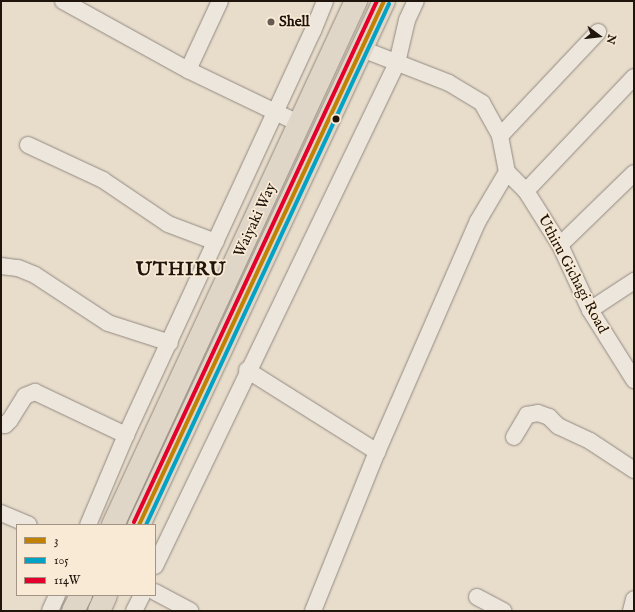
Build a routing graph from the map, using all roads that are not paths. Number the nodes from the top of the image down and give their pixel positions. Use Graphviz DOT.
graph roads {
  1 [pos="63,1"];
  2 [pos="220,1"];
  3 [pos="325,1"];
  4 [pos="356,1"];
  5 [pos="384,1"];
  6 [pos="416,1"];
  7 [pos="598,32"];
  8 [pos="362,49"];
  9 [pos="397,63"];
  10 [pos="188,70"];
  11 [pos="634,77"];
  12 [pos="277,111"];
  13 [pos="300,124"];
  14 [pos="500,136"];
  15 [pos="28,145"];
  16 [pos="508,172"];
  17 [pos="634,173"];
  18 [pos="526,191"];
  19 [pos="216,242"];
  20 [pos="560,245"];
  21 [pos="1,266"];
  22 [pos="634,282"];
  23 [pos="590,310"];
  24 [pos="170,343"];
  25 [pos="247,370"];
  26 [pos="634,380"];
  27 [pos="1,424"];
  28 [pos="126,435"];
  29 [pos="514,437"];
  30 [pos="377,452"];
  31 [pos="634,470"];
  32 [pos="1,513"];
  33 [pos="27,524"];
  34 [pos="88,524"];
  35 [pos="113,524"];
  36 [pos="141,524"];
  37 [pos="156,564"];
  38 [pos="156,593"];
  39 [pos="57,596"];
  40 [pos="80,596"];
  41 [pos="106,596"];
  42 [pos="142,596"];
  43 [pos="477,597"];
  44 [pos="634,599"];
  45 [pos="50,611"];
  46 [pos="73,611"];
  47 [pos="99,611"];
  48 [pos="134,611"];
  49 [pos="190,611"];
  50 [pos="313,611"];
  51 [pos="503,611"];
  52 [pos="631,611"];
  1 -- 10 [label="street"];
  2 -- 10 [label="street"];
  3 -- 12 [label="street"];
  4 -- 13 [label="highway, Waiyaki Way"];
  5 -- 8 [label="highway, Waiyaki Way"];
  6 -- 9 [label="street"];
  7 -- 14 [label="street"];
  8 -- 9 [label="street"];
  8 -- 36 [label="highway, Waiyaki Way"];
  9 -- 14 [label="street"];
  9 -- 25 [label="street"];
  10 -- 12 [label="street"];
  11 -- 18 [label="street"];
  12 -- 13 [label="street"];
  12 -- 19 [label="street"];
  13 -- 35 [label="highway, Waiyaki Way"];
  14 -- 16 [label="street"];
  15 -- 19 [label="street"];
  16 -- 18 [label="street, Uthiru Gichagi Road"];
  16 -- 30 [label="street"];
  17 -- 20 [label="street"];
  18 -- 20 [label="street, Uthiru Gichagi Road"];
  19 -- 24 [label="street"];
  20 -- 23 [label="street, Uthiru Gichagi Road"];
  21 -- 24 [label="street"];
  22 -- 23 [label="street"];
  23 -- 26 [label="street, Uthiru Gichagi Road"];
  24 -- 28 [label="street"];
  25 -- 30 [label="street"];
  25 -- 37 [label="street"];
  27 -- 28 [label="street"];
  28 -- 34 [label="street"];
  29 -- 31 [label="street"];
  30 -- 50 [label="street"];
  32 -- 33 [label="street"];
  38 -- 49 [label="street"];
  39 -- 45 [label="street"];
  40 -- 46 [label="highway"];
  41 -- 47 [label="highway"];
  42 -- 48 [label="street"];
  43 -- 51 [label="street"];
  44 -- 52 [label="street"];
}
